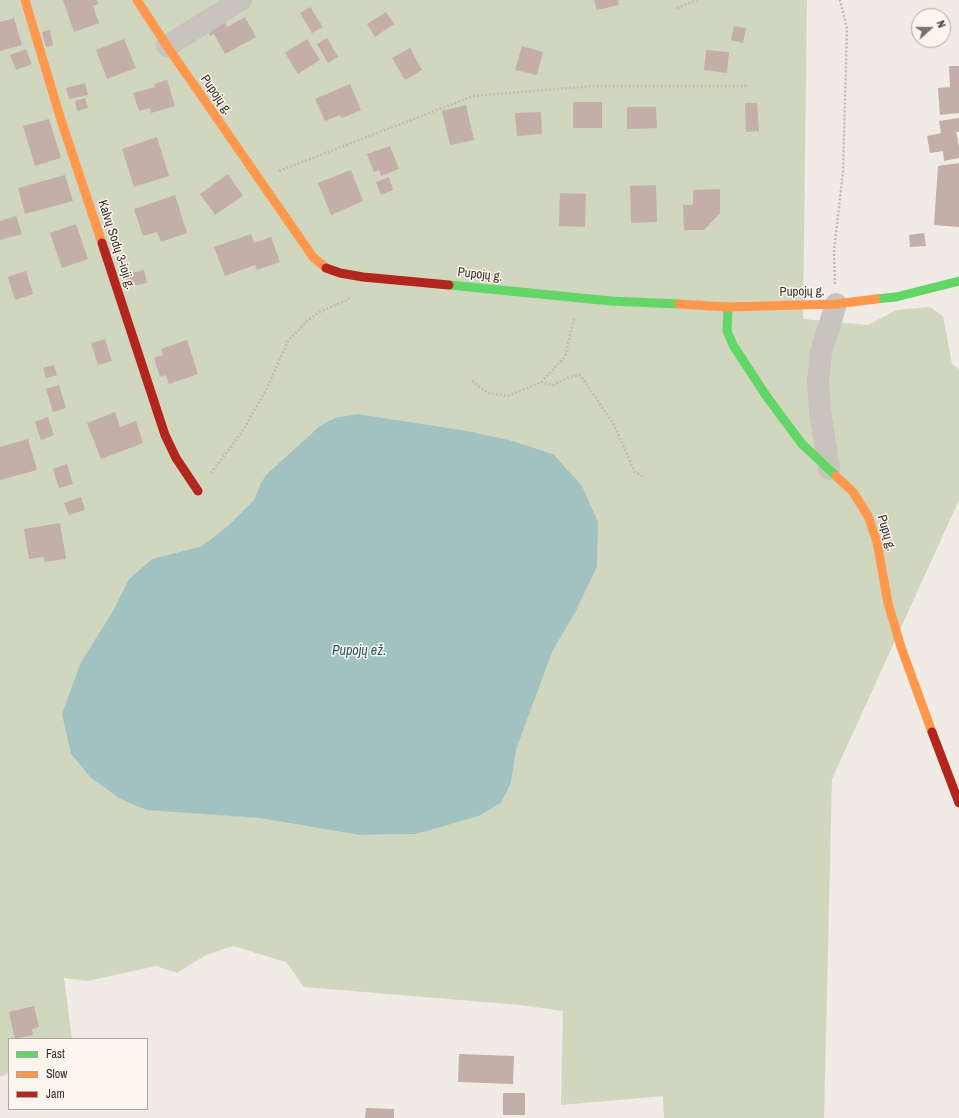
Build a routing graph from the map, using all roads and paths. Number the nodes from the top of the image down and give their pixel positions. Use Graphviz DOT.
graph roads {
  1 [pos="25,0"];
  2 [pos="137,0"];
  3 [pos="241,0"];
  4 [pos="697,0"];
  5 [pos="840,0"];
  6 [pos="677,8"];
  7 [pos="167,46"];
  8 [pos="748,86"];
  9 [pos="261,182"];
  10 [pos="362,276"];
  11 [pos="959,281"];
  12 [pos="579,298"];
  13 [pos="836,304"];
  14 [pos="728,307"];
  15 [pos="472,381"];
  16 [pos="541,382"];
  17 [pos="829,469"];
  18 [pos="644,477"];
  19 [pos="198,491"];
  20 [pos="959,803"];
  1 -- 19 [label="street, Kalvų Sodų 3-ioji g."];
  2 -- 7 [label="street, Pupojų g."];
  3 -- 7 [label="street"];
  4 -- 6 [label="path"];
  5 -- 13 [label="path"];
  7 -- 9 [label="street, Pupojų g."];
  8 -- 9 [label="path"];
  9 -- 10 [label="street, Pupojų g."];
  10 -- 12 [label="street, Pupojų g."];
  10 -- 19 [label="path"];
  11 -- 13 [label="street, Pupojų g."];
  12 -- 14 [label="street, Pupojų g."];
  12 -- 16 [label="path"];
  13 -- 14 [label="street, Pupojų g."];
  13 -- 17 [label="street"];
  14 -- 17 [label="street, Pupų g."];
  15 -- 16 [label="path"];
  16 -- 18 [label="path"];
  17 -- 20 [label="street, Pupų g."];
}
